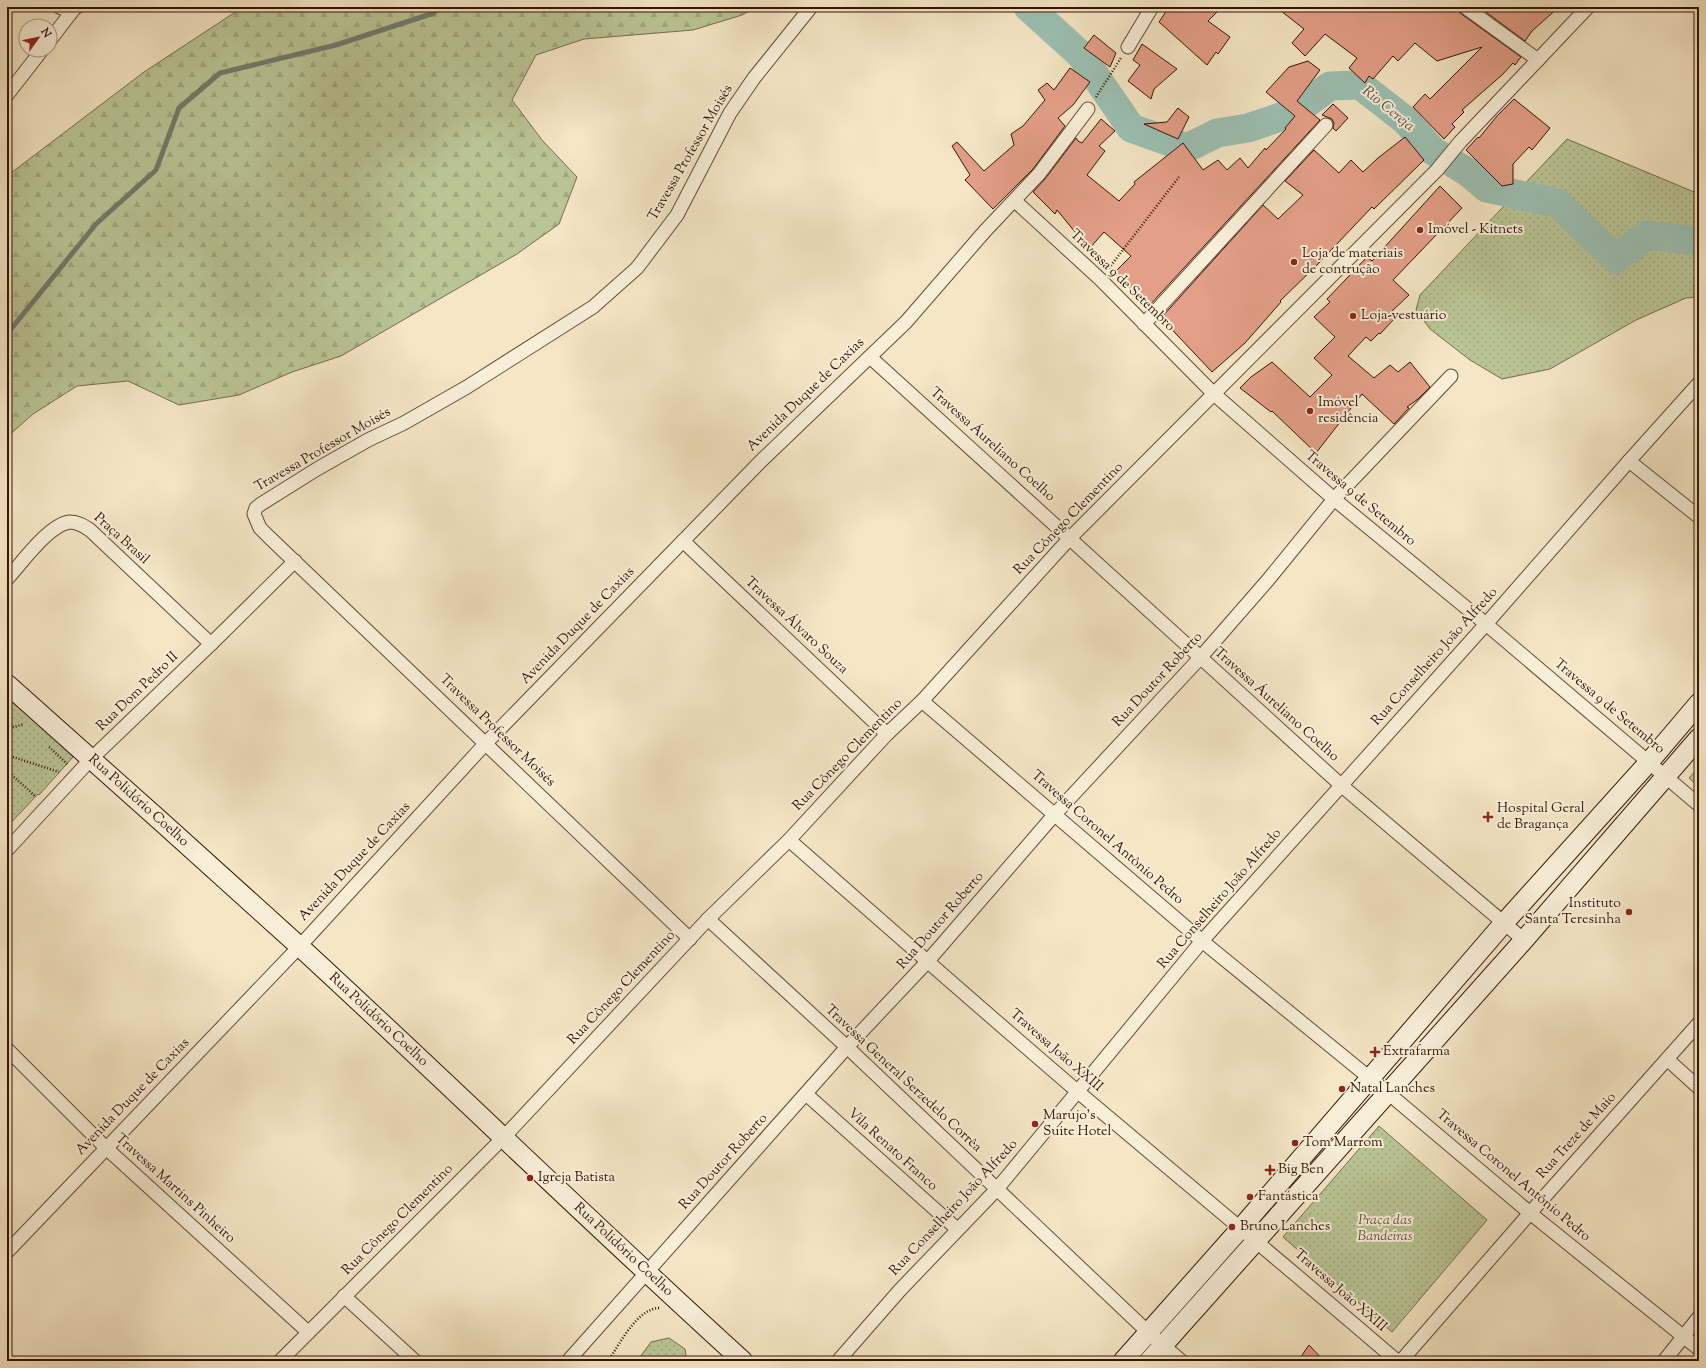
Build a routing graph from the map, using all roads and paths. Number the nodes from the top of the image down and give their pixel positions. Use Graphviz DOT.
graph roads {
  1 [pos="59,7"];
  2 [pos="812,7"];
  3 [pos="1152,7"];
  4 [pos="1465,7"];
  5 [pos="1588,7"];
  6 [pos="76,8"];
  7 [pos="58,30"];
  8 [pos="1128,47"];
  9 [pos="36,58"];
  10 [pos="1538,60"];
  11 [pos="7,95"];
  12 [pos="1088,109"];
  13 [pos="1326,125"];
  14 [pos="1179,177"];
  15 [pos="1015,200"];
  16 [pos="1100,280"];
  17 [pos="1144,324"];
  18 [pos="870,357"];
  19 [pos="1451,376"];
  20 [pos="1699,383"];
  21 [pos="1214,394"];
  22 [pos="1629,461"];
  23 [pos="1334,499"];
  24 [pos="1699,517"];
  25 [pos="1070,538"];
  26 [pos="682,542"];
  27 [pos="295,561"];
  28 [pos="7,579"];
  29 [pos="1486,624"];
  30 [pos="211,644"];
  31 [pos="1200,658"];
  32 [pos="7,684"];
  33 [pos="922,702"];
  34 [pos="1699,703"];
  35 [pos="20,720"];
  36 [pos="24,724"];
  37 [pos="7,729"];
  38 [pos="30,729"];
  39 [pos="887,734"];
  40 [pos="1699,738"];
  41 [pos="7,741"];
  42 [pos="486,743"];
  43 [pos="47,745"];
  44 [pos="10,756"];
  45 [pos="91,759"];
  46 [pos="7,762"];
  47 [pos="1649,762"];
  48 [pos="65,769"];
  49 [pos="7,771"];
  50 [pos="1666,776"];
  51 [pos="57,779"];
  52 [pos="1342,786"];
  53 [pos="1699,805"];
  54 [pos="47,806"];
  55 [pos="1055,814"];
  56 [pos="789,840"];
  57 [pos="7,850"];
  58 [pos="708,919"];
  59 [pos="1503,924"];
  60 [pos="690,939"];
  61 [pos="1524,940"];
  62 [pos="1202,941"];
  63 [pos="299,946"];
  64 [pos="927,962"];
  65 [pos="1699,1023"];
  66 [pos="847,1047"];
  67 [pos="7,1049"];
  68 [pos="1667,1059"];
  69 [pos="1370,1079"];
  70 [pos="1699,1088"];
  71 [pos="1078,1091"];
  72 [pos="1388,1093"];
  73 [pos="806,1094"];
  74 [pos="504,1137"];
  75 [pos="106,1148"];
  76 [pos="997,1189"];
  77 [pos="1530,1213"];
  78 [pos="1241,1228"];
  79 [pos="957,1229"];
  80 [pos="1256,1240"];
  81 [pos="7,1252"];
  82 [pos="647,1273"];
  83 [pos="344,1296"];
  84 [pos="665,1312"];
  85 [pos="1699,1317"];
  86 [pos="308,1332"];
  87 [pos="1149,1332"];
  88 [pos="1684,1336"];
  89 [pos="1163,1345"];
  90 [pos="1699,1349"];
  91 [pos="280,1361"];
  92 [pos="415,1361"];
  93 [pos="568,1361"];
  94 [pos="608,1361"];
  95 [pos="743,1361"];
  96 [pos="838,1361"];
  97 [pos="1123,1361"];
  98 [pos="1149,1361"];
  99 [pos="1181,1361"];
  100 [pos="1397,1361"];
  101 [pos="1401,1361"];
  102 [pos="1664,1361"];
  1 -- 6 [label="street"];
  2 -- 27 [label="street, Travessa Professor Moisés"];
  3 -- 8 [label="street"];
  4 -- 10 [label="street"];
  5 -- 10 [label="street"];
  6 -- 7 [label="street"];
  8 -- 12 [label="path"];
  9 -- 11 [label="street"];
  10 -- 21 [label="street, Rua Cônego Clementino"];
  12 -- 15 [label="street, Avenida Duque de Caxias"];
  13 -- 17 [label="street"];
  14 -- 16 [label="path"];
  15 -- 16 [label="street, Travessa 9 de Setembro"];
  15 -- 18 [label="street, Avenida Duque de Caxias"];
  16 -- 17 [label="street, Travessa 9 de Setembro"];
  17 -- 21 [label="street, Travessa 9 de Setembro"];
  18 -- 25 [label="street, Travessa Áureliano Coelho"];
  18 -- 26 [label="street, Avenida Duque de Caxias"];
  19 -- 23 [label="street, Rua Doutor Roberto"];
  20 -- 22 [label="street, Rua Conselheiro João Alfredo"];
  21 -- 23 [label="street, Travessa 9 de Setembro"];
  21 -- 25 [label="street, Rua Cônego Clementino"];
  22 -- 24 [label="street"];
  22 -- 29 [label="street, Rua Conselheiro João Alfredo"];
  23 -- 29 [label="street, Travessa 9 de Setembro"];
  23 -- 31 [label="street, Rua Doutor Roberto"];
  25 -- 31 [label="street, Travessa Áureliano Coelho"];
  25 -- 33 [label="street, Rua Cônego Clementino"];
  26 -- 39 [label="street, Travessa Álvaro Souza"];
  26 -- 42 [label="street, Avenida Duque de Caxias"];
  27 -- 30 [label="street, Rua Dom Pedro II"];
  27 -- 42 [label="street, Travessa Professor Moisés"];
  28 -- 30 [label="street, Praça Brasil"];
  29 -- 47 [label="street, Travessa 9 de Setembro"];
  29 -- 52 [label="street, Rua Conselheiro João Alfredo"];
  30 -- 45 [label="street, Rua Dom Pedro II"];
  31 -- 52 [label="street, Travessa Áureliano Coelho"];
  31 -- 55 [label="street, Rua Doutor Roberto"];
  32 -- 45 [label="main road, Rua Polidório Coelho"];
  33 -- 39 [label="street, Rua Cônego Clementino"];
  33 -- 55 [label="street, Travessa Coronel Antônio Pedro"];
  34 -- 47 [label="main road"];
  35 -- 36 [label="path"];
  36 -- 37 [label="path"];
  36 -- 38 [label="path"];
  39 -- 56 [label="street, Rua Cônego Clementino"];
  40 -- 50 [label="main road"];
  41 -- 44 [label="path"];
  42 -- 60 [label="street, Travessa Professor Moisés"];
  42 -- 63 [label="street, Avenida Duque de Caxias"];
  43 -- 48 [label="path"];
  44 -- 46 [label="path"];
  44 -- 51 [label="path"];
  45 -- 54 [label="street, Rua Dom Pedro II"];
  45 -- 63 [label="main road, Rua Polidório Coelho"];
  47 -- 50 [label="street, Travessa 9 de Setembro"];
  47 -- 59 [label="main road"];
  49 -- 54 [label="path"];
  50 -- 53 [label="street, Travessa 9 de Setembro"];
  50 -- 61 [label="main road"];
  52 -- 59 [label="street, Travessa Áureliano Coelho"];
  52 -- 62 [label="street, Rua Conselheiro João Alfredo"];
  54 -- 57 [label="street, Rua Dom Pedro II"];
  55 -- 62 [label="street, Travessa Coronel Antônio Pedro"];
  55 -- 64 [label="street, Rua Doutor Roberto"];
  56 -- 58 [label="street, Rua Cônego Clementino"];
  56 -- 64 [label="street, Travessa João XXIII"];
  58 -- 60 [label="street, Rua Cônego Clementino"];
  58 -- 66 [label="street, Travessa General Serzedelo Corrêa"];
  59 -- 61 [label="street, Travessa Áureliano Coelho"];
  59 -- 69 [label="main road"];
  60 -- 74 [label="street, Rua Cônego Clementino"];
  61 -- 72 [label="main road"];
  62 -- 69 [label="street, Travessa Coronel Antônio Pedro"];
  62 -- 71 [label="street, Rua Conselheiro João Alfredo"];
  63 -- 74 [label="main road, Rua Polidório Coelho"];
  63 -- 75 [label="street, Avenida Duque de Caxias"];
  64 -- 66 [label="street, Rua Doutor Roberto"];
  64 -- 71 [label="street, Travessa João XXIII"];
  65 -- 68 [label="street, Rua Treze de Maio"];
  66 -- 73 [label="street, Rua Doutor Roberto"];
  66 -- 76 [label="street, Travessa General Serzedelo Corrêa"];
  67 -- 75 [label="street, Travessa Martins Pinheiro"];
  68 -- 70 [label="street"];
  68 -- 77 [label="street, Rua Treze de Maio"];
  69 -- 72 [label="street, Travessa Coronel Antônio Pedro"];
  69 -- 78 [label="main road"];
  71 -- 76 [label="street, Rua Conselheiro João Alfredo"];
  71 -- 78 [label="street, Travessa João XXIII"];
  72 -- 77 [label="street, Travessa Coronel Antônio Pedro"];
  72 -- 80 [label="main road"];
  73 -- 79 [label="street, Vila Renato Franco"];
  73 -- 82 [label="street, Rua Doutor Roberto"];
  74 -- 82 [label="main road, Rua Polidório Coelho"];
  74 -- 83 [label="street, Rua Cônego Clementino"];
  75 -- 81 [label="street, Avenida Duque de Caxias"];
  75 -- 86 [label="street, Travessa Martins Pinheiro"];
  76 -- 79 [label="street, Rua Conselheiro João Alfredo"];
  76 -- 87 [label="street, Travessa General Serzedelo Corrêa"];
  77 -- 88 [label="street, Travessa Coronel Antônio Pedro"];
  77 -- 101 [label="street, Rua Treze de Maio"];
  78 -- 80 [label="street, Travessa João XXIII"];
  78 -- 87 [label="main road"];
  79 -- 96 [label="street, Rua Conselheiro João Alfredo"];
  80 -- 89 [label="main road"];
  80 -- 100 [label="street, Travessa João XXIII"];
  82 -- 93 [label="street, Rua Doutor Roberto"];
  82 -- 95 [label="main road, Rua Polidório Coelho"];
  83 -- 86 [label="street, Rua Cônego Clementino"];
  83 -- 92 [label="street"];
  84 -- 94 [label="path"];
  85 -- 88 [label="street"];
  86 -- 91 [label="street, Rua Cônego Clementino"];
  87 -- 89 [label="street, Travessa General Serzedelo Corrêa"];
  87 -- 97 [label="main road"];
  88 -- 90 [label="street, Travessa Coronel Antônio Pedro"];
  88 -- 102 [label="street"];
  89 -- 98 [label="main road"];
  89 -- 99 [label="street, Travessa General Serzedelo Corrêa"];
}
